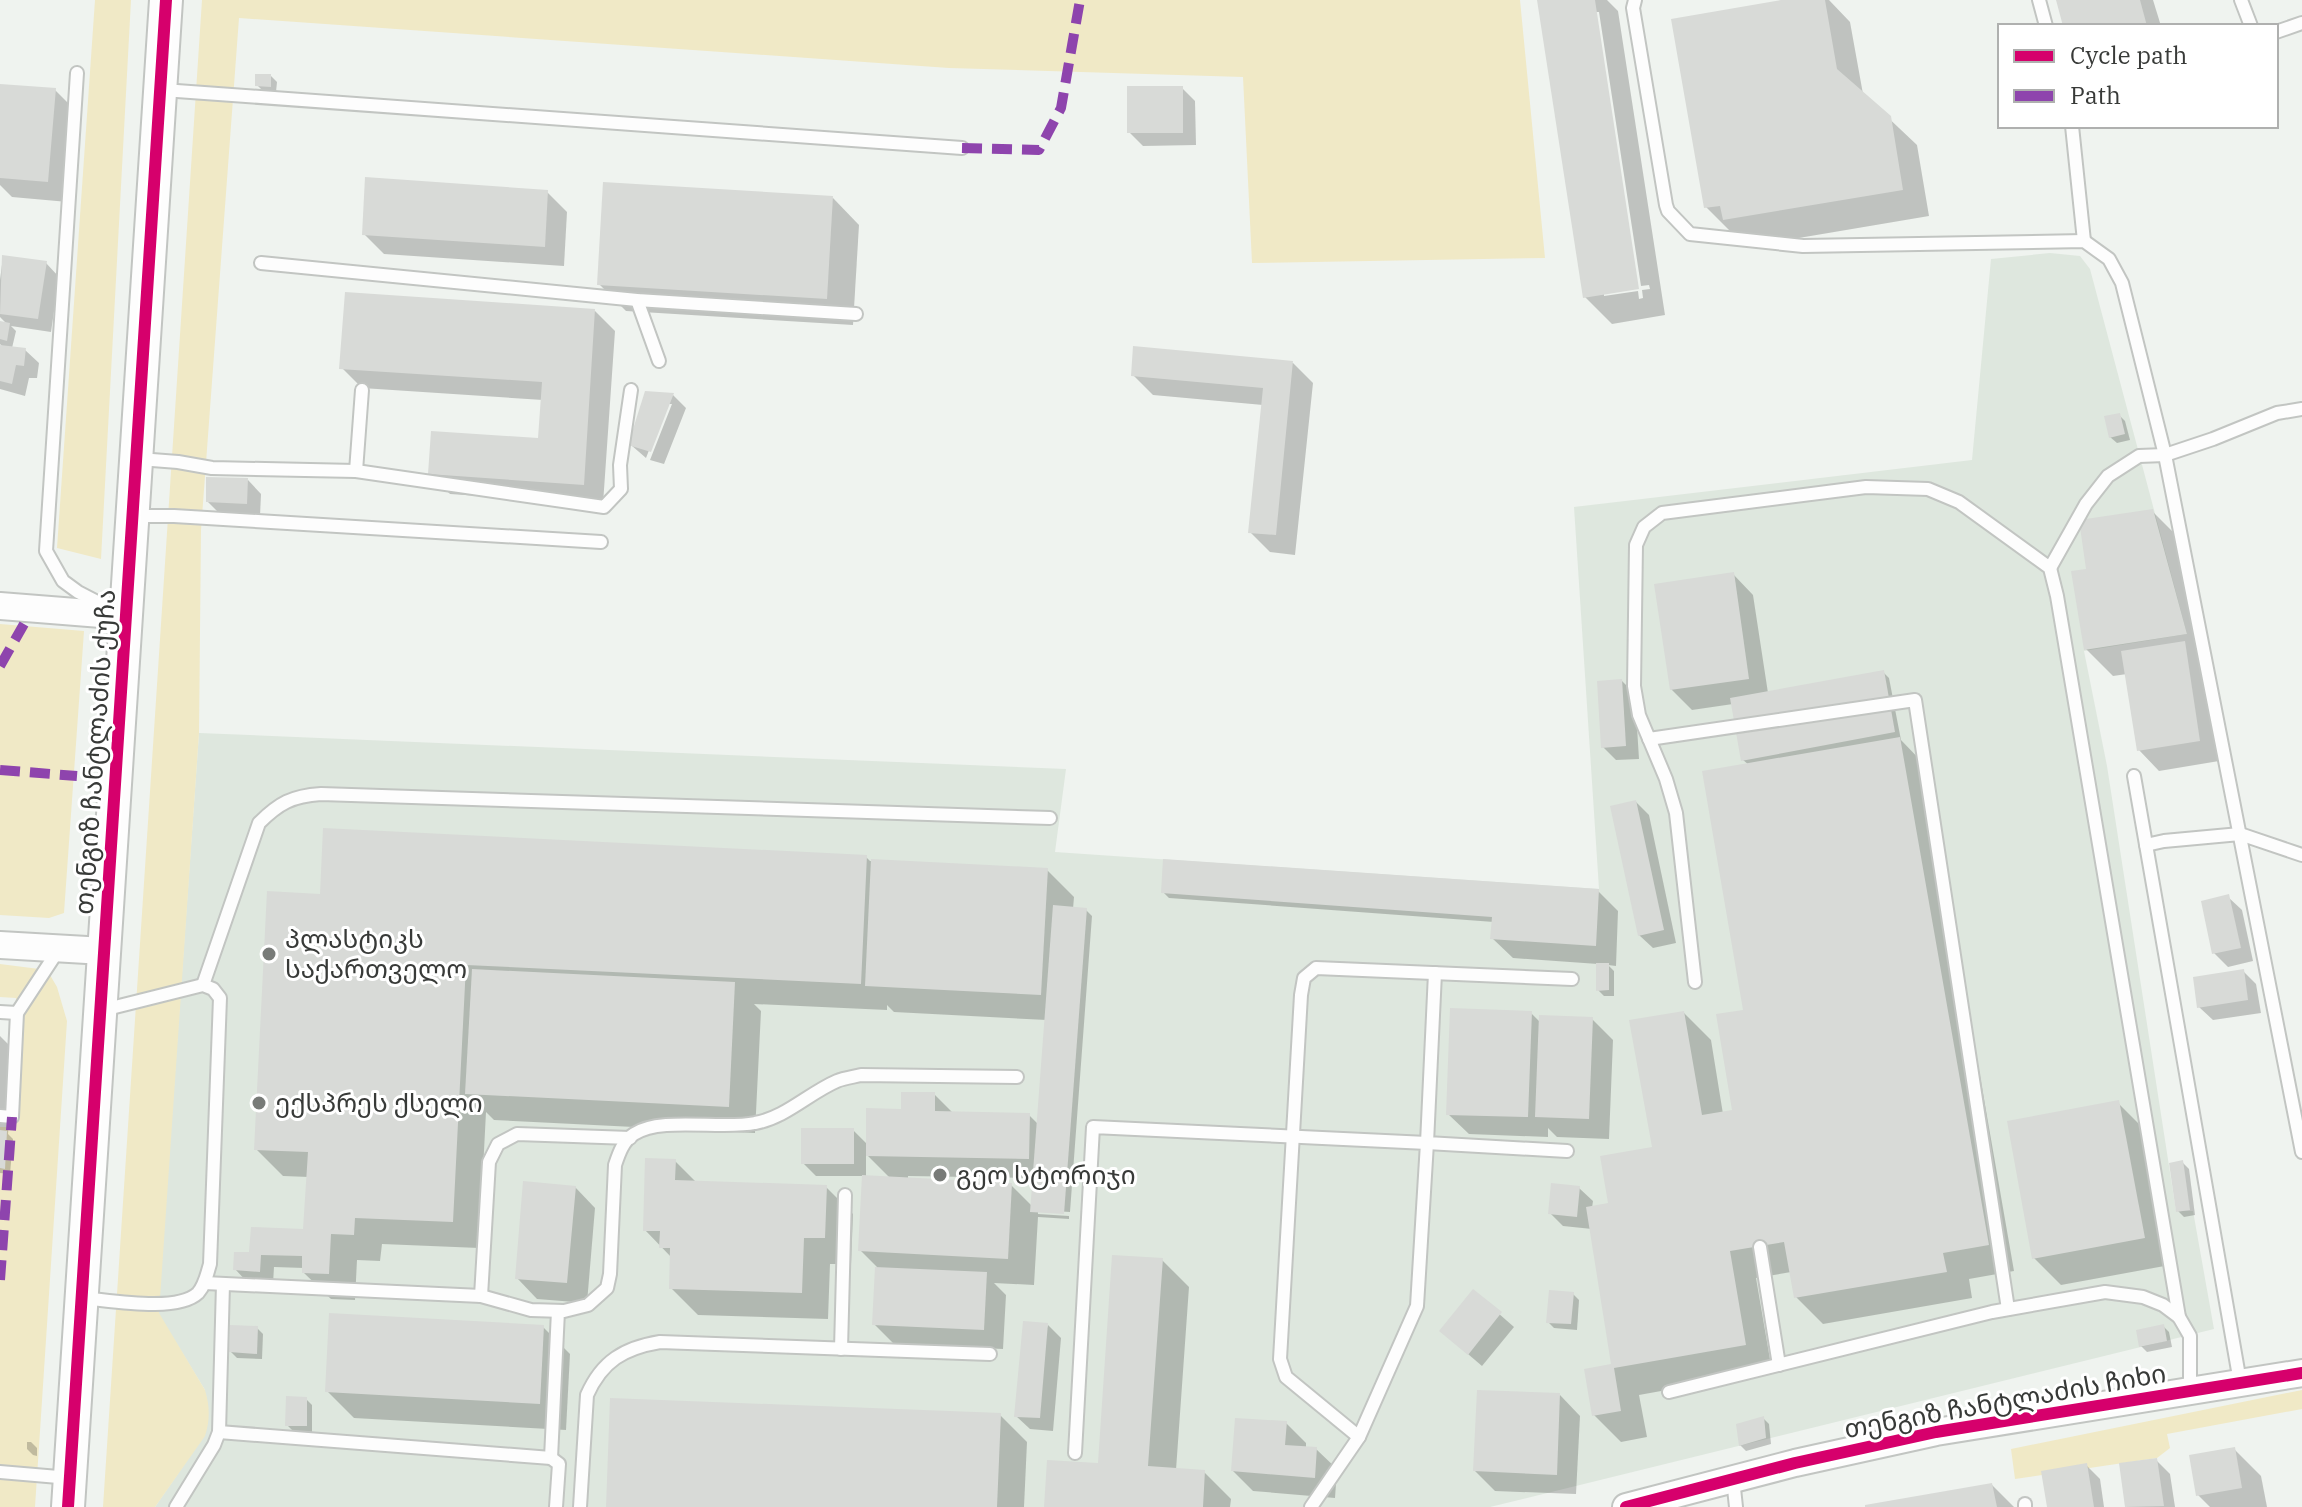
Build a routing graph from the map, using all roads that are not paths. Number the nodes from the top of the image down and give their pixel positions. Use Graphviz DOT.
graph roads {
  1 [pos="166,0"];
  2 [pos="1635,0"];
  3 [pos="2039,0"];
  4 [pos="2241,0"];
  5 [pos="2302,23"];
  6 [pos="2045,24"];
  7 [pos="2250,24"];
  8 [pos="2278,31"];
  9 [pos="77,73"];
  10 [pos="160,89"];
  11 [pos="2072,128"];
  12 [pos="962,148"];
  13 [pos="2084,241"];
  14 [pos="261,263"];
  15 [pos="637,300"];
  16 [pos="856,314"];
  17 [pos="659,361"];
  18 [pos="362,390"];
  19 [pos="631,390"];
  20 [pos="2302,409"];
  21 [pos="2165,455"];
  22 [pos="136,459"];
  23 [pos="356,471"];
  24 [pos="132,516"];
  25 [pos="601,542"];
  26 [pos="2050,568"];
  27 [pos="0,606"];
  28 [pos="126,616"];
  29 [pos="1649,739"];
  30 [pos="2134,776"];
  31 [pos="1050,818"];
  32 [pos="2240,834"];
  33 [pos="2146,845"];
  34 [pos="2302,855"];
  35 [pos="0,945"];
  36 [pos="59,949"];
  37 [pos="104,951"];
  38 [pos="1435,973"];
  39 [pos="1572,979"];
  40 [pos="1695,982"];
  41 [pos="203,985"];
  42 [pos="100,1011"];
  43 [pos="0,1012"];
  44 [pos="17,1013"];
  45 [pos="1017,1077"];
  46 [pos="0,1116"];
  47 [pos="1293,1136"];
  48 [pos="630,1138"];
  49 [pos="1427,1143"];
  50 [pos="1567,1151"];
  51 [pos="2302,1152"];
  52 [pos="845,1195"];
  53 [pos="1760,1247"];
  54 [pos="205,1283"];
  55 [pos="223,1284"];
  56 [pos="481,1296"];
  57 [pos="81,1298"];
  58 [pos="2008,1309"];
  59 [pos="558,1311"];
  60 [pos="2179,1317"];
  61 [pos="841,1349"];
  62 [pos="990,1354"];
  63 [pos="1779,1365"];
  64 [pos="2302,1373"];
  65 [pos="2240,1382"];
  66 [pos="2190,1390"];
  67 [pos="1669,1392"];
  68 [pos="219,1432"];
  69 [pos="1359,1437"];
  70 [pos="1075,1453"];
  71 [pos="551,1458"];
  72 [pos="0,1472"];
  73 [pos="1733,1479"];
  74 [pos="69,1492"];
  75 [pos="176,1507"];
  76 [pos="556,1507"];
  77 [pos="580,1507"];
  78 [pos="1311,1507"];
  79 [pos="1626,1507"];
  80 [pos="1736,1507"];
  1 -- 10 [label="street, თენგიზ ჩანტლაძის ქუჩა"];
  2 -- 13 [label="lane"];
  3 -- 6 [label="lane"];
  4 -- 7 [label="lane"];
  5 -- 8 [label="lane"];
  9 -- 28 [label="lane"];
  10 -- 12 [label="lane"];
  10 -- 22 [label="street, თენგიზ ჩანტლაძის ქუჩა"];
  11 -- 13 [label="lane"];
  13 -- 21 [label="lane"];
  14 -- 15 [label="lane"];
  15 -- 16 [label="lane"];
  15 -- 17 [label="lane"];
  18 -- 23 [label="lane"];
  19 -- 23 [label="lane"];
  20 -- 21 [label="lane"];
  21 -- 26 [label="lane"];
  21 -- 32 [label="lane"];
  22 -- 23 [label="lane"];
  22 -- 24 [label="street, თენგიზ ჩანტლაძის ქუჩა"];
  24 -- 25 [label="lane"];
  24 -- 28 [label="street, თენგიზ ჩანტლაძის ქუჩა"];
  26 -- 29 [label="lane"];
  26 -- 60 [label="lane"];
  27 -- 28 [label="street"];
  28 -- 37 [label="street, თენგიზ ჩანტლაძის ქუჩა"];
  29 -- 40 [label="lane"];
  29 -- 58 [label="lane"];
  30 -- 33 [label="lane"];
  31 -- 41 [label="lane"];
  32 -- 33 [label="lane"];
  32 -- 34 [label="lane"];
  32 -- 51 [label="lane"];
  33 -- 65 [label="lane"];
  35 -- 36 [label="street"];
  36 -- 37 [label="street"];
  36 -- 44 [label="lane"];
  37 -- 42 [label="street, თენგიზ ჩანტლაძის ქუჩა"];
  38 -- 39 [label="lane"];
  38 -- 47 [label="lane"];
  38 -- 49 [label="lane"];
  41 -- 42 [label="lane"];
  41 -- 54 [label="lane"];
  42 -- 57 [label="street, თენგიზ ჩანტლაძის ქუჩა"];
  43 -- 44 [label="lane"];
  44 -- 46 [label="lane"];
  45 -- 48 [label="lane"];
  47 -- 49 [label="lane"];
  47 -- 69 [label="lane"];
  47 -- 70 [label="lane"];
  48 -- 56 [label="lane"];
  48 -- 59 [label="lane"];
  49 -- 50 [label="lane"];
  49 -- 69 [label="lane"];
  52 -- 61 [label="lane"];
  53 -- 63 [label="lane"];
  54 -- 55 [label="lane"];
  54 -- 57 [label="lane"];
  55 -- 56 [label="lane"];
  55 -- 68 [label="lane"];
  56 -- 59 [label="lane"];
  57 -- 74 [label="street, თენგიზ ჩანტლაძის ქუჩა"];
  58 -- 60 [label="lane"];
  58 -- 63 [label="lane"];
  59 -- 71 [label="lane"];
  60 -- 66 [label="lane"];
  61 -- 62 [label="lane"];
  61 -- 77 [label="lane"];
  63 -- 67 [label="lane"];
  64 -- 65 [label="street, თენგიზ ჩანტლაძის ჩიხი"];
  65 -- 66 [label="street, თენგიზ ჩანტლაძის ჩიხი"];
  66 -- 73 [label="street, თენგიზ ჩანტლაძის ჩიხი"];
  68 -- 71 [label="lane"];
  68 -- 75 [label="lane"];
  69 -- 78 [label="lane"];
  71 -- 76 [label="lane"];
  72 -- 74 [label="lane"];
  73 -- 79 [label="street, თენგიზ ჩანტლაძის ჩიხი"];
  73 -- 80 [label="lane"];
}
